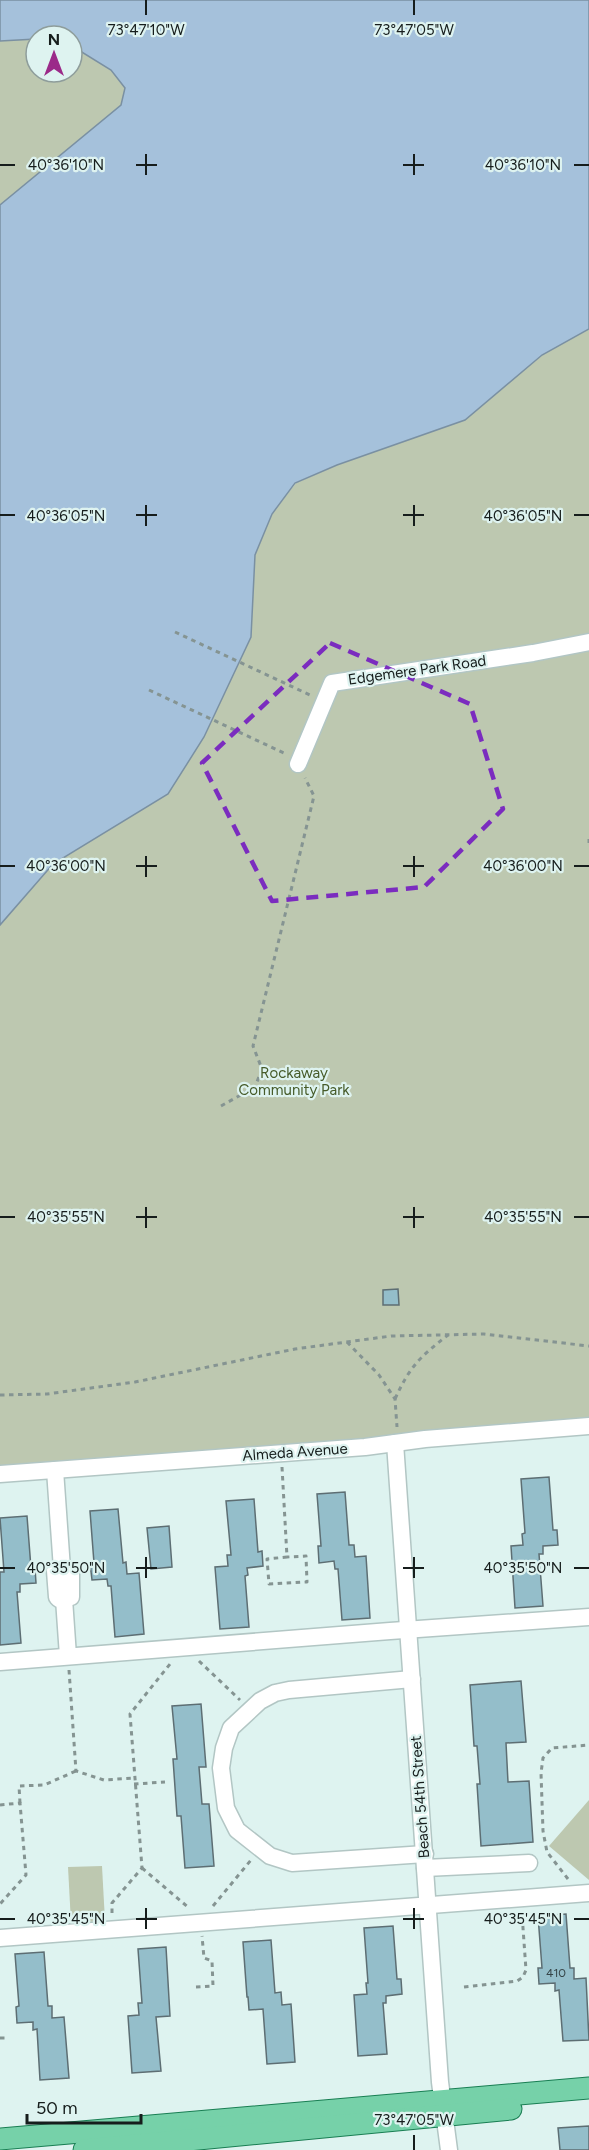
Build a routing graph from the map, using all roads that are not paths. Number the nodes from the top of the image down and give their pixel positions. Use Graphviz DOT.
graph roads {
  1 [pos="589,642"];
  2 [pos="299,763"];
  3 [pos="589,1426"];
  4 [pos="395,1443"];
  5 [pos="55,1470"];
  6 [pos="0,1474"];
  7 [pos="589,1617"];
  8 [pos="408,1629"];
  9 [pos="68,1656"];
  10 [pos="0,1662"];
  11 [pos="412,1679"];
  12 [pos="425,1861"];
  13 [pos="529,1863"];
  14 [pos="585,1894"];
  15 [pos="428,1905"];
  16 [pos="0,1938"];
  17 [pos="589,2088"];
  18 [pos="589,2101"];
  19 [pos="444,2108"];
  20 [pos="0,2139"];
  21 [pos="116,2142"];
  22 [pos="84,2150"];
  23 [pos="449,2150"];
  1 -- 2 [label="street, Edgemere Park Road"];
  3 -- 4 [label="street, Almeda Avenue"];
  4 -- 5 [label="street, Almeda Avenue"];
  4 -- 8 [label="street, Beach 54th Street"];
  5 -- 6 [label="street, Almeda Avenue"];
  5 -- 9 [label="street"];
  7 -- 8 [label="street"];
  8 -- 9 [label="street"];
  8 -- 11 [label="street, Beach 54th Street"];
  9 -- 10 [label="street"];
  11 -- 12 [label="street, Beach 54th Street"];
  11 -- 12 [label="street"];
  12 -- 13 [label="street"];
  12 -- 15 [label="street, Beach 54th Street"];
  14 -- 15 [label="street"];
  15 -- 16 [label="street"];
  15 -- 19 [label="street, Beach 54th Street"];
  17 -- 19 [label="main road"];
  18 -- 19 [label="main road"];
  19 -- 21 [label="main road"];
  19 -- 23 [label="street, Beach 54th Street"];
  20 -- 21 [label="main road"];
  21 -- 22 [label="main road"];
}
